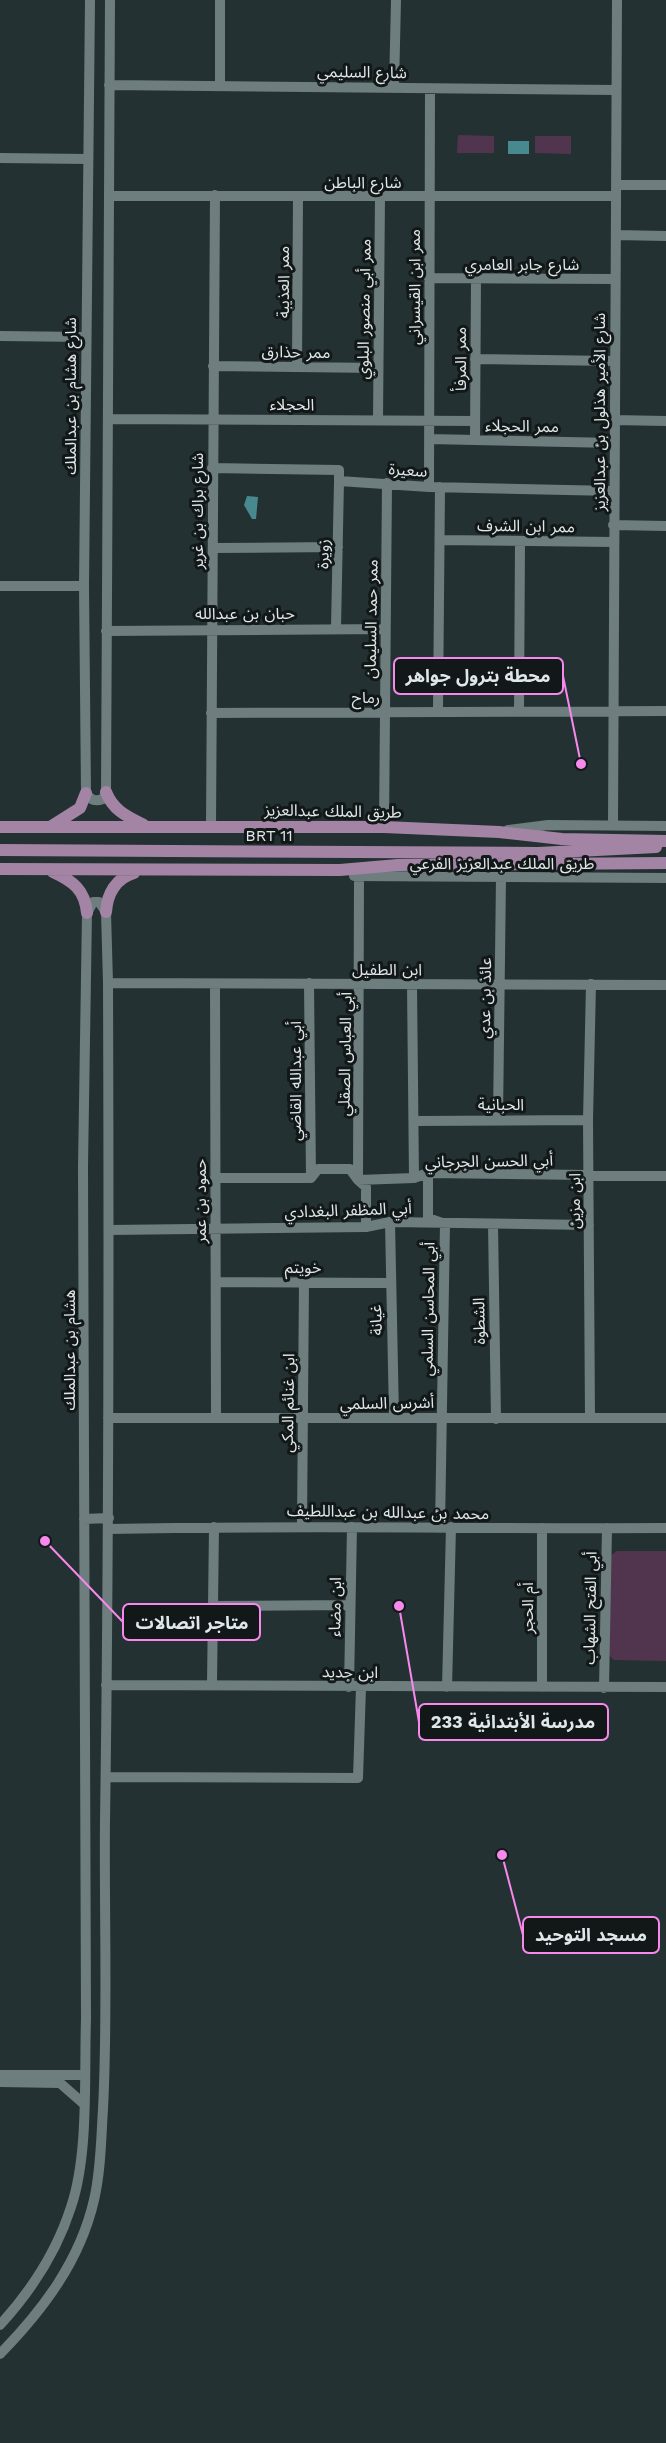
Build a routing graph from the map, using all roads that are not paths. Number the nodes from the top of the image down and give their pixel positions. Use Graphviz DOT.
graph roads {
  1 [pos="90,0"];
  2 [pos="110,0"];
  3 [pos="220,0"];
  4 [pos="396,0"];
  5 [pos="617,0"];
  6 [pos="220,84"];
  7 [pos="109,85"];
  8 [pos="394,88"];
  9 [pos="430,89"];
  10 [pos="615,90"];
  11 [pos="0,158"];
  12 [pos="88,159"];
  13 [pos="616,184"];
  14 [pos="666,185"];
  15 [pos="215,195"];
  16 [pos="110,196"];
  17 [pos="616,196"];
  18 [pos="298,197"];
  19 [pos="380,197"];
  20 [pos="430,198"];
  21 [pos="616,235"];
  22 [pos="666,236"];
  23 [pos="429,278"];
  24 [pos="476,279"];
  25 [pos="615,279"];
  26 [pos="0,336"];
  27 [pos="85,337"];
  28 [pos="475,360"];
  29 [pos="614,361"];
  30 [pos="213,366"];
  31 [pos="297,367"];
  32 [pos="378,368"];
  33 [pos="110,419"];
  34 [pos="212,419"];
  35 [pos="378,420"];
  36 [pos="614,420"];
  37 [pos="429,421"];
  38 [pos="475,421"];
  39 [pos="666,422"];
  40 [pos="429,439"];
  41 [pos="475,440"];
  42 [pos="614,442"];
  43 [pos="212,468"];
  44 [pos="339,481"];
  45 [pos="387,483"];
  46 [pos="434,487"];
  47 [pos="613,491"];
  48 [pos="613,525"];
  49 [pos="666,526"];
  50 [pos="440,540"];
  51 [pos="520,541"];
  52 [pos="613,542"];
  53 [pos="338,547"];
  54 [pos="213,548"];
  55 [pos="0,586"];
  56 [pos="84,586"];
  57 [pos="211,628"];
  58 [pos="336,628"];
  59 [pos="385,629"];
  60 [pos="106,631"];
  61 [pos="438,710"];
  62 [pos="519,711"];
  63 [pos="615,711"];
  64 [pos="666,711"];
  65 [pos="385,712"];
  66 [pos="211,713"];
  67 [pos="106,792"];
  68 [pos="86,793"];
  69 [pos="613,825"];
  70 [pos="147,826"];
  71 [pos="211,826"];
  72 [pos="666,826"];
  73 [pos="0,827"];
  74 [pos="384,827"];
  75 [pos="47,828"];
  76 [pos="499,832"];
  77 [pos="666,843"];
  78 [pos="0,850"];
  79 [pos="538,853"];
  80 [pos="633,863"];
  81 [pos="666,863"];
  82 [pos="0,869"];
  83 [pos="49,870"];
  84 [pos="145,870"];
  85 [pos="340,870"];
  86 [pos="360,877"];
  87 [pos="501,877"];
  88 [pos="666,878"];
  89 [pos="106,912"];
  90 [pos="87,913"];
  91 [pos="500,982"];
  92 [pos="108,983"];
  93 [pos="309,983"];
  94 [pos="215,984"];
  95 [pos="360,984"];
  96 [pos="591,984"];
  97 [pos="412,985"];
  98 [pos="666,985"];
  99 [pos="498,1119"];
  100 [pos="588,1120"];
  101 [pos="414,1121"];
  102 [pos="428,1173"];
  103 [pos="589,1176"];
  104 [pos="666,1176"];
  105 [pos="215,1178"];
  106 [pos="311,1178"];
  107 [pos="414,1178"];
  108 [pos="358,1180"];
  109 [pos="390,1222"];
  110 [pos="445,1224"];
  111 [pos="493,1224"];
  112 [pos="589,1225"];
  113 [pos="366,1227"];
  114 [pos="214,1228"];
  115 [pos="109,1230"];
  116 [pos="216,1282"];
  117 [pos="304,1282"];
  118 [pos="390,1283"];
  119 [pos="394,1416"];
  120 [pos="441,1417"];
  121 [pos="108,1418"];
  122 [pos="216,1418"];
  123 [pos="590,1418"];
  124 [pos="666,1418"];
  125 [pos="303,1419"];
  126 [pos="496,1419"];
  127 [pos="84,1519"];
  128 [pos="109,1524"];
  129 [pos="302,1525"];
  130 [pos="214,1527"];
  131 [pos="352,1527"];
  132 [pos="446,1528"];
  133 [pos="542,1528"];
  134 [pos="607,1528"];
  135 [pos="666,1528"];
  136 [pos="349,1605"];
  137 [pos="213,1606"];
  138 [pos="84,1677"];
  139 [pos="106,1680"];
  140 [pos="212,1684"];
  141 [pos="349,1687"];
  142 [pos="361,1687"];
  143 [pos="447,1687"];
  144 [pos="542,1687"];
  145 [pos="666,1687"];
  146 [pos="604,1688"];
  147 [pos="107,1776"];
  148 [pos="105,1845"];
  149 [pos="85,1846"];
  150 [pos="105,2018"];
  151 [pos="86,2019"];
  152 [pos="0,2075"];
  153 [pos="84,2075"];
  154 [pos="0,2082"];
  155 [pos="84,2104"];
  156 [pos="0,2325"];
  157 [pos="0,2354"];
  1 -- 12 [label="street, شارع هشام بن عبدالملك"];
  2 -- 7 [label="street"];
  3 -- 6 [label="street"];
  4 -- 8 [label="street"];
  5 -- 10 [label="street, شارع الأمير هذلول بن عبدالعزيز"];
  6 -- 7 [label="street, شارع السليمي"];
  6 -- 8 [label="street, شارع السليمي"];
  7 -- 16 [label="street"];
  8 -- 9 [label="street, شارع السليمي"];
  9 -- 10 [label="street, شارع السليمي"];
  9 -- 20 [label="street, ممر ابن القيسراني"];
  10 -- 13 [label="street, شارع الأمير هذلول بن عبدالعزيز"];
  11 -- 12 [label="street"];
  12 -- 27 [label="street, شارع هشام بن عبدالملك"];
  13 -- 14 [label="street"];
  13 -- 17 [label="street, شارع الأمير هذلول بن عبدالعزيز"];
  15 -- 16 [label="street, شارع الباطن"];
  15 -- 18 [label="street, شارع الباطن"];
  15 -- 30 [label="street, شارع براك بن غرير"];
  16 -- 33 [label="street"];
  17 -- 20 [label="street, شارع الباطن"];
  17 -- 21 [label="street, شارع الأمير هذلول بن عبدالعزيز"];
  18 -- 19 [label="street, شارع الباطن"];
  18 -- 31 [label="street, ممر العذيبة"];
  19 -- 20 [label="street, شارع الباطن"];
  19 -- 32 [label="street, ممر أبي منصور البلوي"];
  20 -- 23 [label="street, ممر ابن القيسراني"];
  21 -- 22 [label="street"];
  21 -- 25 [label="street, شارع الأمير هذلول بن عبدالعزيز"];
  23 -- 24 [label="street, شارع جابر العامري"];
  23 -- 37 [label="street, ممر ابن القيسراني"];
  24 -- 25 [label="street, شارع جابر العامري"];
  24 -- 28 [label="street, ممر المرفأ"];
  25 -- 29 [label="street, شارع الأمير هذلول بن عبدالعزيز"];
  26 -- 27 [label="street"];
  27 -- 56 [label="street, شارع هشام بن عبدالملك"];
  28 -- 29 [label="street"];
  28 -- 38 [label="street, ممر المرفأ"];
  29 -- 36 [label="street, شارع الأمير هذلول بن عبدالعزيز"];
  30 -- 31 [label="street, ممر حذارق"];
  30 -- 34 [label="street, شارع براك بن غرير"];
  31 -- 32 [label="street, ممر حذارق"];
  32 -- 35 [label="street, ممر أبي منصور البلوي"];
  33 -- 34 [label="street, الحجلاء"];
  33 -- 60 [label="street"];
  34 -- 35 [label="street, الحجلاء"];
  34 -- 43 [label="street, شارع براك بن غرير"];
  35 -- 37 [label="street, الحجلاء"];
  36 -- 39 [label="street"];
  36 -- 42 [label="street, شارع الأمير هذلول بن عبدالعزيز"];
  37 -- 38 [label="street, الحجلاء"];
  37 -- 40 [label="street, ممر ابن القيسراني"];
  38 -- 41 [label="street, ممر المرفأ"];
  40 -- 41 [label="street, ممر الحجلاء"];
  40 -- 46 [label="street, ممر ابن القيسراني"];
  41 -- 42 [label="street, ممر الحجلاء"];
  42 -- 47 [label="street, شارع الأمير هذلول بن عبدالعزيز"];
  43 -- 44 [label="street, سعيرة"];
  43 -- 54 [label="street, شارع براك بن غرير"];
  44 -- 45 [label="street, سعيرة"];
  44 -- 53 [label="street, زويرة"];
  45 -- 46 [label="street, سعيرة"];
  45 -- 59 [label="street, ممر حمد السليمان"];
  46 -- 47 [label="street, سعيرة"];
  46 -- 50 [label="street, ممر ابن القيسراني"];
  47 -- 48 [label="street, شارع الأمير هذلول بن عبدالعزيز"];
  48 -- 49 [label="street"];
  48 -- 52 [label="street, شارع الأمير هذلول بن عبدالعزيز"];
  50 -- 51 [label="street, ممر ابن الشرف"];
  50 -- 61 [label="street, ممر ابن القيسراني"];
  51 -- 52 [label="street, ممر ابن الشرف"];
  51 -- 62 [label="street"];
  52 -- 63 [label="street, شارع الأمير هذلول بن عبدالعزيز"];
  53 -- 54 [label="street"];
  53 -- 58 [label="street, زويرة"];
  54 -- 57 [label="street, شارع براك بن غرير"];
  55 -- 56 [label="street"];
  56 -- 68 [label="street, شارع هشام بن عبدالملك"];
  57 -- 58 [label="street, حبان بن عبدالله"];
  57 -- 60 [label="street, حبان بن عبدالله"];
  57 -- 66 [label="street, شارع براك بن غرير"];
  58 -- 59 [label="street, حبان بن عبدالله"];
  59 -- 65 [label="street, ممر حمد السليمان"];
  60 -- 67 [label="street"];
  61 -- 62 [label="street, رماح"];
  61 -- 65 [label="street, رماح"];
  62 -- 63 [label="street, رماح"];
  63 -- 64 [label="street, رماح"];
  63 -- 69 [label="street, شارع الأمير هذلول بن عبدالعزيز"];
  65 -- 66 [label="street, رماح"];
  65 -- 74 [label="street, ممر حمد السليمان"];
  66 -- 71 [label="street, شارع براك بن غرير"];
  67 -- 68 [label="street"];
  67 -- 70 [label="main road"];
  68 -- 75 [label="main road"];
  69 -- 72 [label="street, طريق الملك عبدالعزيز الفرعي"];
  69 -- 76 [label="street, طريق الملك عبدالعزيز الفرعي"];
  70 -- 71 [label="main road, طريق الملك عبدالعزيز"];
  70 -- 75 [label="main road, طريق الملك عبدالعزيز"];
  71 -- 74 [label="main road, طريق الملك عبدالعزيز"];
  73 -- 75 [label="main road, طريق الملك عبدالعزيز"];
  74 -- 76 [label="main road, طريق الملك عبدالعزيز"];
  76 -- 77 [label="main road, طريق الملك عبدالعزيز"];
  77 -- 79 [label="main road, BRT 11"];
  78 -- 79 [label="main road, BRT 11"];
  79 -- 80 [label="main road, BRT 11"];
  80 -- 81 [label="main road"];
  80 -- 85 [label="main road"];
  82 -- 83 [label="main road"];
  83 -- 84 [label="main road"];
  83 -- 90 [label="main road"];
  84 -- 85 [label="main road"];
  84 -- 89 [label="main road"];
  85 -- 86 [label="street, طريق الملك عبدالعزيز الفرعي"];
  86 -- 87 [label="street, طريق الملك عبدالعزيز الفرعي"];
  86 -- 95 [label="street, أبي العباس الصقلي"];
  87 -- 88 [label="street, طريق الملك عبدالعزيز الفرعي"];
  87 -- 91 [label="street, عائذ بن عدي"];
  89 -- 90 [label="street"];
  89 -- 92 [label="street"];
  90 -- 127 [label="street, هشام بن عبدالملك"];
  91 -- 96 [label="street, ابن الطفيل"];
  91 -- 97 [label="street, ابن الطفيل"];
  91 -- 99 [label="street, عائذ بن عدي"];
  92 -- 94 [label="street, ابن الطفيل"];
  92 -- 115 [label="street"];
  93 -- 94 [label="street, ابن الطفيل"];
  93 -- 95 [label="street, ابن الطفيل"];
  93 -- 106 [label="street, أبي عبدالله القاضي"];
  94 -- 105 [label="street, حمود بن عمر"];
  95 -- 97 [label="street, ابن الطفيل"];
  95 -- 108 [label="street, أبي العباس الصقلي"];
  96 -- 98 [label="street, ابن الطفيل"];
  96 -- 100 [label="street, ابن مزين"];
  97 -- 101 [label="street"];
  99 -- 100 [label="street, الحبانية"];
  99 -- 101 [label="street, الحبانية"];
  100 -- 103 [label="street, ابن مزين"];
  101 -- 107 [label="street"];
  102 -- 103 [label="street, أبي الحسن الجرجاني"];
  102 -- 107 [label="street, أبي الحسن الجرجاني"];
  102 -- 110 [label="street, أبي المحاسن السلمي"];
  103 -- 104 [label="street, أبي الحسن الجرجاني"];
  103 -- 112 [label="street, ابن مزين"];
  105 -- 106 [label="street, أبي الحسن الجرجاني"];
  105 -- 114 [label="street, حمود بن عمر"];
  106 -- 108 [label="street, أبي الحسن الجرجاني"];
  107 -- 108 [label="street, أبي الحسن الجرجاني"];
  108 -- 113 [label="street, أبي العباس الصقلي"];
  109 -- 110 [label="street, أبي المظفر البغدادي"];
  109 -- 113 [label="street, أبي المظفر البغدادي"];
  109 -- 118 [label="street, غيانة"];
  110 -- 111 [label="street, أبي المظفر البغدادي"];
  110 -- 120 [label="street, أبي المحاسن السلمي"];
  111 -- 112 [label="street, أبي المظفر البغدادي"];
  111 -- 126 [label="street, الشطوة"];
  112 -- 123 [label="street, ابن مزين"];
  113 -- 114 [label="street, أبي المظفر البغدادي"];
  114 -- 115 [label="street, أبي المظفر البغدادي"];
  114 -- 116 [label="street, حمود بن عمر"];
  115 -- 121 [label="street"];
  116 -- 117 [label="street, خويتم"];
  116 -- 122 [label="street, حمود بن عمر"];
  117 -- 118 [label="street, خويتم"];
  117 -- 125 [label="street, ابن غنائم المكي"];
  118 -- 119 [label="street, غيانة"];
  119 -- 120 [label="street, أشرس السلمي"];
  119 -- 125 [label="street, أشرس السلمي"];
  120 -- 126 [label="street, أشرس السلمي"];
  120 -- 132 [label="street, أبي المحاسن السلمي"];
  121 -- 122 [label="street, أشرس السلمي"];
  121 -- 128 [label="street"];
  122 -- 125 [label="street, أشرس السلمي"];
  123 -- 124 [label="street, أشرس السلمي"];
  123 -- 126 [label="street, أشرس السلمي"];
  125 -- 129 [label="street, ابن غنائم المكي"];
  127 -- 128 [label="street, محمد بن عبدالله بن عبداللطيف"];
  127 -- 138 [label="street, هشام بن عبدالملك"];
  128 -- 130 [label="street, محمد بن عبدالله بن عبداللطيف"];
  128 -- 139 [label="street"];
  129 -- 130 [label="street, محمد بن عبدالله بن عبداللطيف"];
  129 -- 131 [label="street, محمد بن عبدالله بن عبداللطيف"];
  130 -- 137 [label="street"];
  131 -- 132 [label="street, محمد بن عبدالله بن عبداللطيف"];
  131 -- 136 [label="street, ابن مضاء"];
  132 -- 133 [label="street, محمد بن عبدالله بن عبداللطيف"];
  132 -- 143 [label="street, أبي المحاسن السلمي"];
  133 -- 134 [label="street, محمد بن عبدالله بن عبداللطيف"];
  133 -- 144 [label="street, أم الحجر"];
  134 -- 135 [label="street, محمد بن عبدالله بن عبداللطيف"];
  134 -- 146 [label="street, أبي الفتح الشهاب"];
  136 -- 137 [label="street"];
  136 -- 141 [label="street, ابن مضاء"];
  137 -- 140 [label="street"];
  138 -- 139 [label="street, ابن جديد"];
  138 -- 149 [label="street, هشام بن عبدالملك"];
  139 -- 140 [label="street, ابن جديد"];
  139 -- 147 [label="street"];
  140 -- 141 [label="street, ابن جديد"];
  141 -- 142 [label="street, ابن جديد"];
  142 -- 143 [label="street, ابن جديد"];
  142 -- 147 [label="street"];
  143 -- 144 [label="street, ابن جديد"];
  144 -- 146 [label="street, ابن جديد"];
  145 -- 146 [label="street, ابن جديد"];
  147 -- 148 [label="street"];
  148 -- 149 [label="street"];
  148 -- 150 [label="street"];
  149 -- 151 [label="street, هشام بن عبدالملك"];
  150 -- 151 [label="street"];
  150 -- 157 [label="street"];
  151 -- 153 [label="street, هشام بن عبدالملك"];
  152 -- 153 [label="street"];
  153 -- 155 [label="street, هشام بن عبدالملك"];
  154 -- 155 [label="street"];
  155 -- 156 [label="street, هشام بن عبدالملك"];
}
